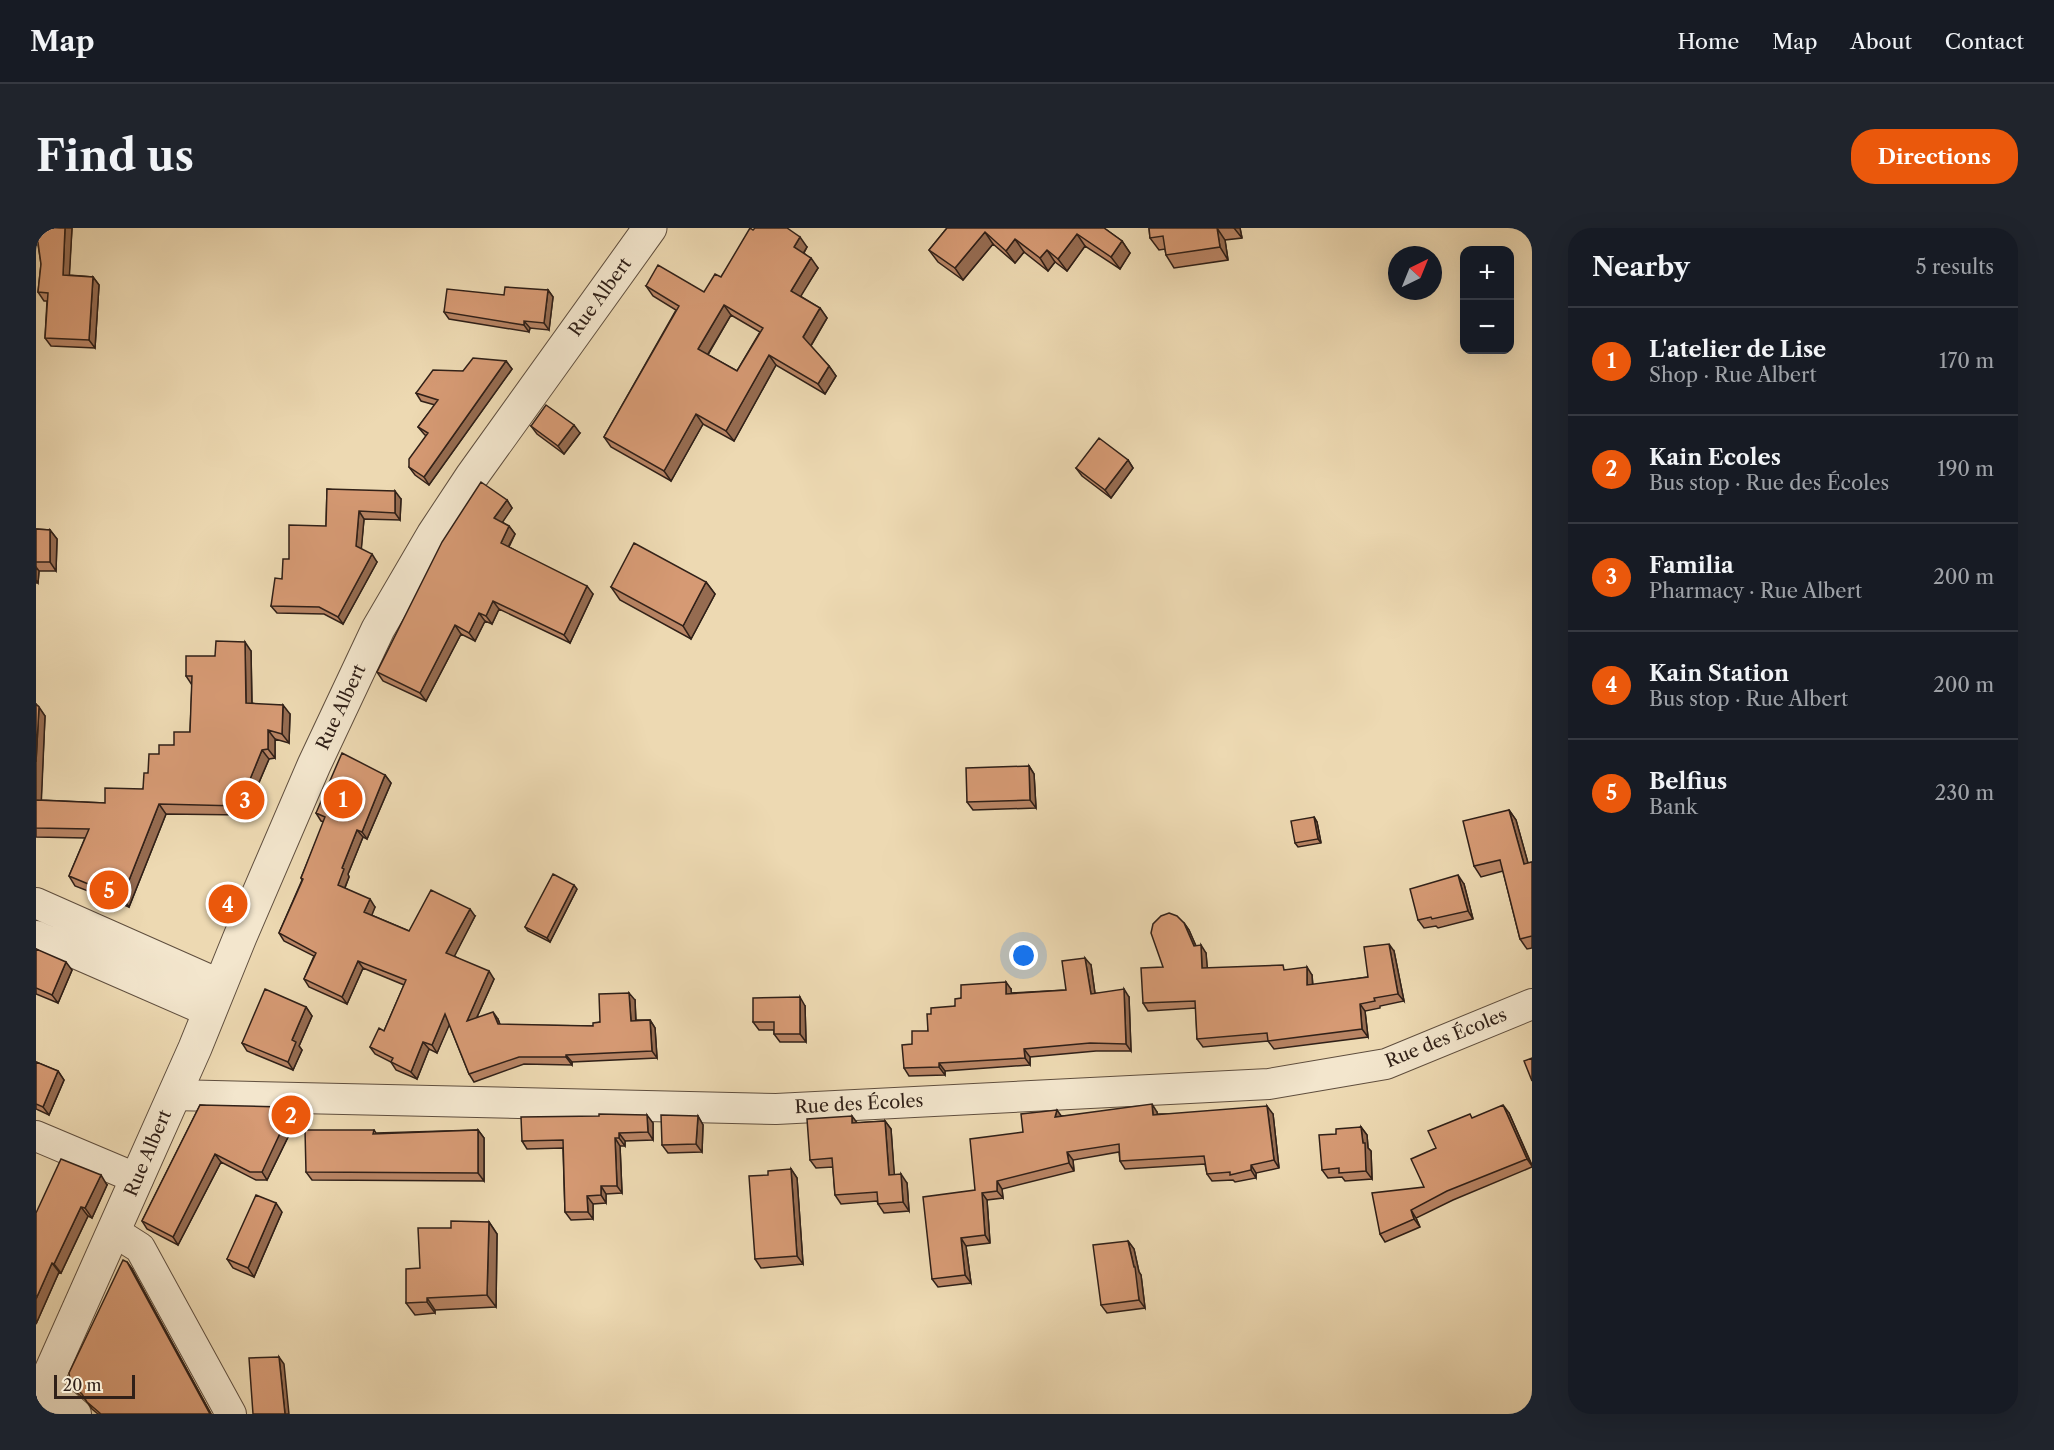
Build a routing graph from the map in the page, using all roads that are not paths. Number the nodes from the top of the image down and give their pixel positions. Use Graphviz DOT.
graph roads {
  1 [pos="650,228"];
  2 [pos="36,903"];
  3 [pos="65,917"];
  4 [pos="45,940"];
  5 [pos="138,965"];
  6 [pos="216,998"];
  7 [pos="1532,1004"];
  8 [pos="173,1095"];
  9 [pos="36,1136"];
  10 [pos="138,1179"];
  11 [pos="115,1232"];
  12 [pos="41,1396"];
  13 [pos="76,1414"];
  14 [pos="231,1414"];
  1 -- 6 [label="street, Rue Albert"];
  2 -- 3 [label="street"];
  3 -- 4 [label="street"];
  3 -- 5 [label="street"];
  4 -- 5 [label="street"];
  5 -- 6 [label="street"];
  6 -- 8 [label="street, Rue Albert"];
  7 -- 8 [label="street, Rue des Écoles"];
  8 -- 10 [label="street, Rue Albert"];
  9 -- 10 [label="street"];
  10 -- 11 [label="street, Rue Albert"];
  11 -- 12 [label="street, Rue Albert"];
  11 -- 14 [label="street"];
  12 -- 13 [label="street"];
}
